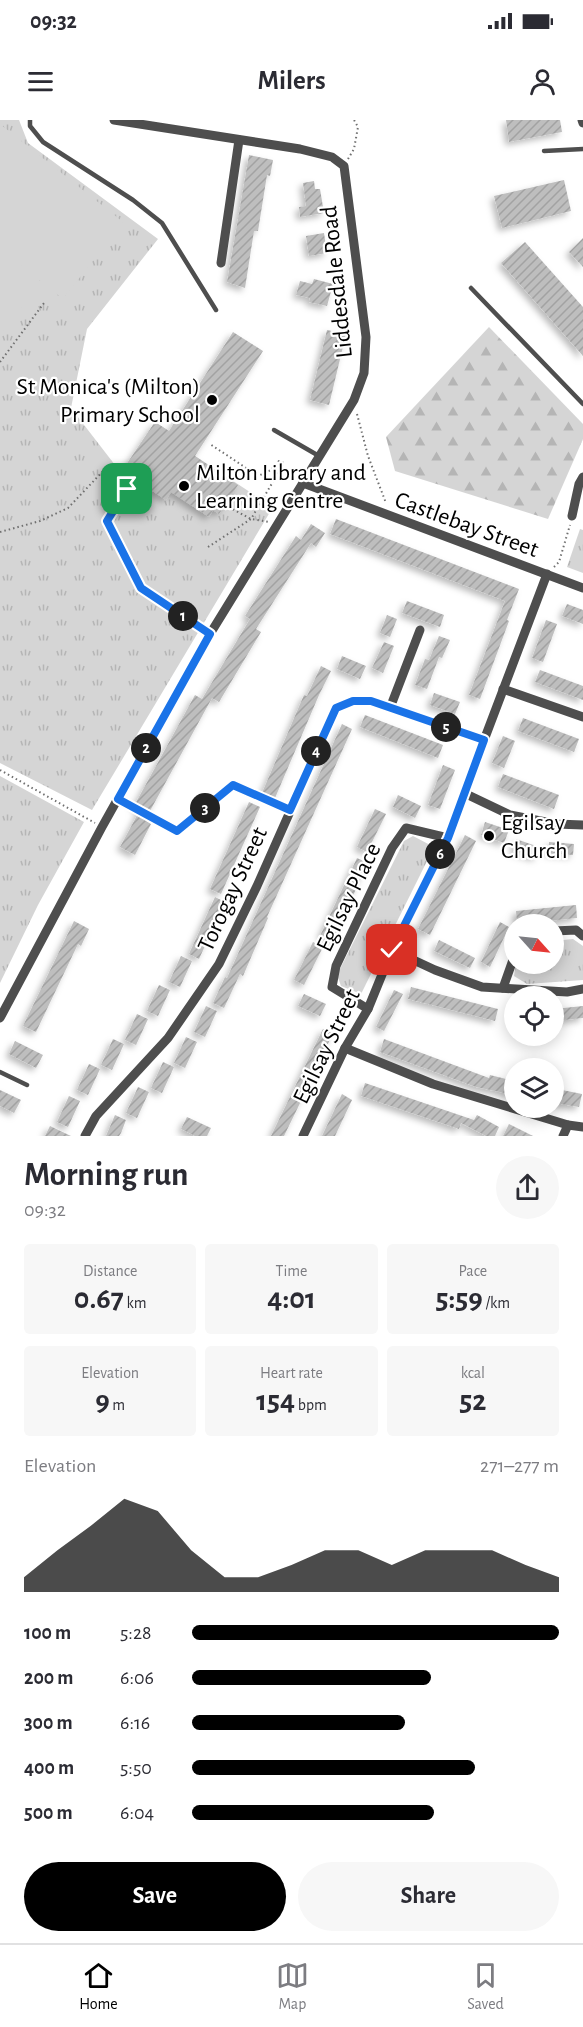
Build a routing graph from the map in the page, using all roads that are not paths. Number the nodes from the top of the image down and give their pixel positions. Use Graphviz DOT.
graph roads {
  1 [pos="30,120"];
  2 [pos="114,120"];
  3 [pos="239,140"];
  4 [pos="583,149"];
  5 [pos="544,151"];
  6 [pos="221,263"];
  7 [pos="471,288"];
  8 [pos="216,310"];
  9 [pos="583,404"];
  10 [pos="274,430"];
  11 [pos="319,456"];
  12 [pos="583,477"];
  13 [pos="303,483"];
  14 [pos="146,501"];
  15 [pos="572,516"];
  16 [pos="547,574"];
  17 [pos="583,588"];
  18 [pos="420,630"];
  19 [pos="210,634"];
  20 [pos="502,689"];
  21 [pos="390,708"];
  22 [pos="583,717"];
  23 [pos="484,740"];
  24 [pos="464,793"];
  25 [pos="583,825"];
  26 [pos="448,838"];
  27 [pos="564,931"];
  28 [pos="583,936"];
  29 [pos="392,950"];
  30 [pos="508,974"];
  31 [pos="503,988"];
  32 [pos="583,989"];
  33 [pos="368,1009"];
  34 [pos="0,1018"];
  35 [pos="345,1048"];
  36 [pos="0,1072"];
  37 [pos="27,1084"];
  38 [pos="568,1125"];
  39 [pos="583,1127"];
  40 [pos="85,1136"];
  41 [pos="303,1136"];
  42 [pos="563,1136"];
  1 -- 8 [label="lane"];
  2 -- 3 [label="street"];
  3 -- 6 [label="street"];
  3 -- 11 [label="street, Liddesdale Road"];
  4 -- 5 [label="lane"];
  7 -- 9 [label="lane"];
  10 -- 11 [label="lane"];
  11 -- 13 [label="street, Liddesdale Road"];
  12 -- 15 [label="street"];
  13 -- 16 [label="street, Castlebay Street"];
  13 -- 19 [label="street, Liddesdale Road"];
  14 -- 19 [label="lane"];
  16 -- 17 [label="street, Castlebay Street"];
  16 -- 20 [label="street, Egilsay Street"];
  18 -- 21 [label="street"];
  19 -- 34 [label="street, Liddesdale Road"];
  20 -- 22 [label="street"];
  20 -- 23 [label="street, Egilsay Street"];
  21 -- 23 [label="street, Torogay Street"];
  21 -- 40 [label="street, Torogay Street"];
  23 -- 24 [label="street, Egilsay Street"];
  24 -- 25 [label="street"];
  24 -- 26 [label="street, Egilsay Street"];
  26 -- 29 [label="street, Egilsay Street"];
  26 -- 33 [label="street, Egilsay Place"];
  27 -- 28 [label="street"];
  29 -- 31 [label="street"];
  29 -- 33 [label="street, Egilsay Street"];
  30 -- 31 [label="street"];
  31 -- 32 [label="street"];
  33 -- 35 [label="street, Egilsay Street"];
  35 -- 38 [label="street"];
  35 -- 41 [label="street, Egilsay Street"];
  36 -- 37 [label="lane"];
  38 -- 39 [label="street"];
  38 -- 42 [label="street"];
}
